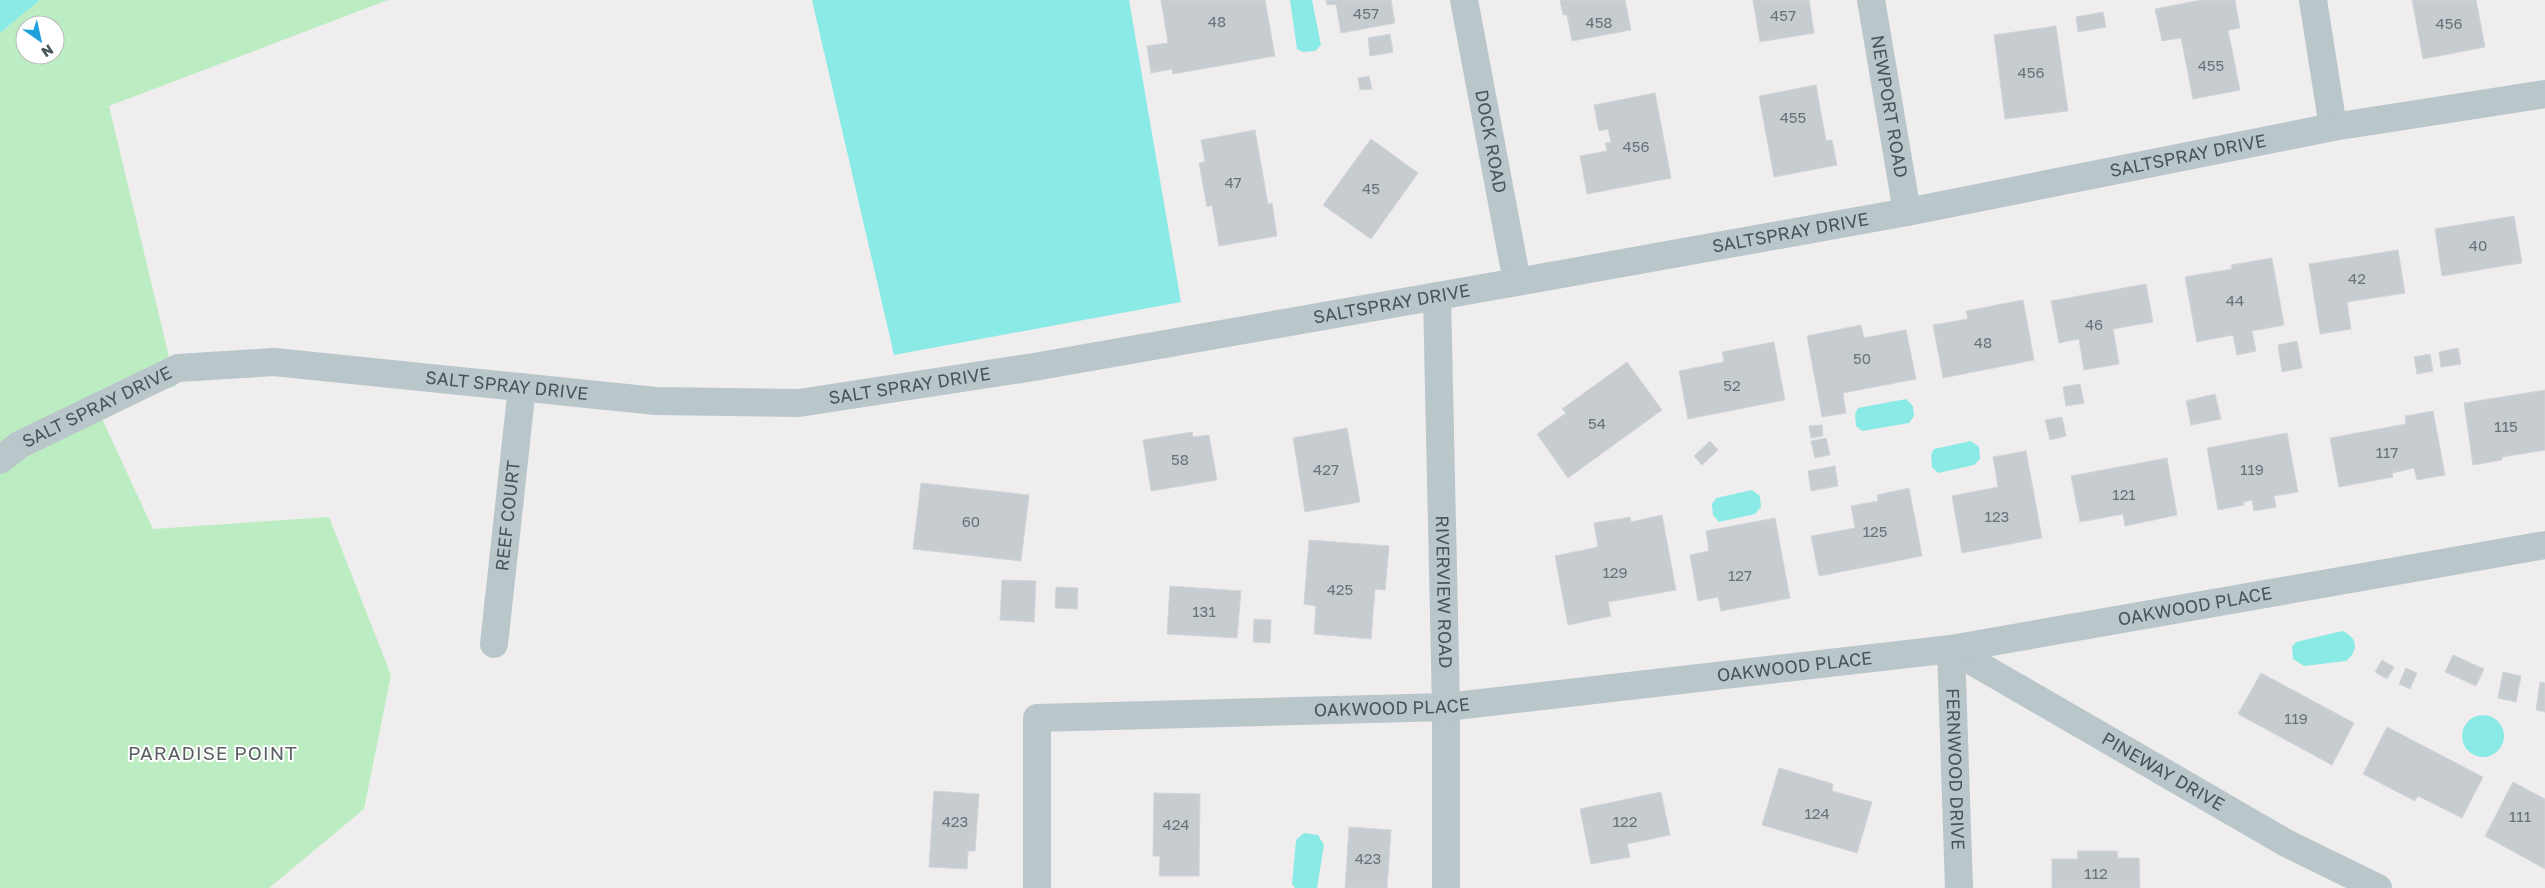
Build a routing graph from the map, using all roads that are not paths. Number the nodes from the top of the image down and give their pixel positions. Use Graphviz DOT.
graph roads {
  1 [pos="1464,0"];
  2 [pos="1871,0"];
  3 [pos="2313,0"];
  4 [pos="2545,94"];
  5 [pos="2333,127"];
  6 [pos="1907,212"];
  7 [pos="1517,282"];
  8 [pos="1437,296"];
  9 [pos="1034,367"];
  10 [pos="522,387"];
  11 [pos="0,460"];
  12 [pos="2545,545"];
  13 [pos="494,644"];
  14 [pos="1952,649"];
  15 [pos="1446,707"];
  16 [pos="1037,888"];
  17 [pos="1446,888"];
  18 [pos="1959,888"];
  19 [pos="2378,888"];
  1 -- 7 [label="street, DOCK ROAD"];
  2 -- 6 [label="street, NEWPORT ROAD"];
  3 -- 5 [label="street"];
  4 -- 5 [label="street, SALTSPRAY DRIVE"];
  5 -- 6 [label="street, SALTSPRAY DRIVE"];
  6 -- 7 [label="street, SALTSPRAY DRIVE"];
  7 -- 8 [label="street, SALTSPRAY DRIVE"];
  8 -- 9 [label="street, SALTSPRAY DRIVE"];
  8 -- 15 [label="street, RIVERVIEW ROAD"];
  9 -- 10 [label="street, SALT SPRAY DRIVE"];
  10 -- 11 [label="street, SALT SPRAY DRIVE"];
  10 -- 13 [label="street, REEF COURT"];
  12 -- 14 [label="street, OAKWOOD PLACE"];
  14 -- 15 [label="street, OAKWOOD PLACE"];
  14 -- 18 [label="street, FERNWOOD DRIVE"];
  14 -- 19 [label="street, PINEWAY DRIVE"];
  15 -- 16 [label="street, OAKWOOD PLACE"];
  15 -- 17 [label="street, RIVERVIEW ROAD"];
}
